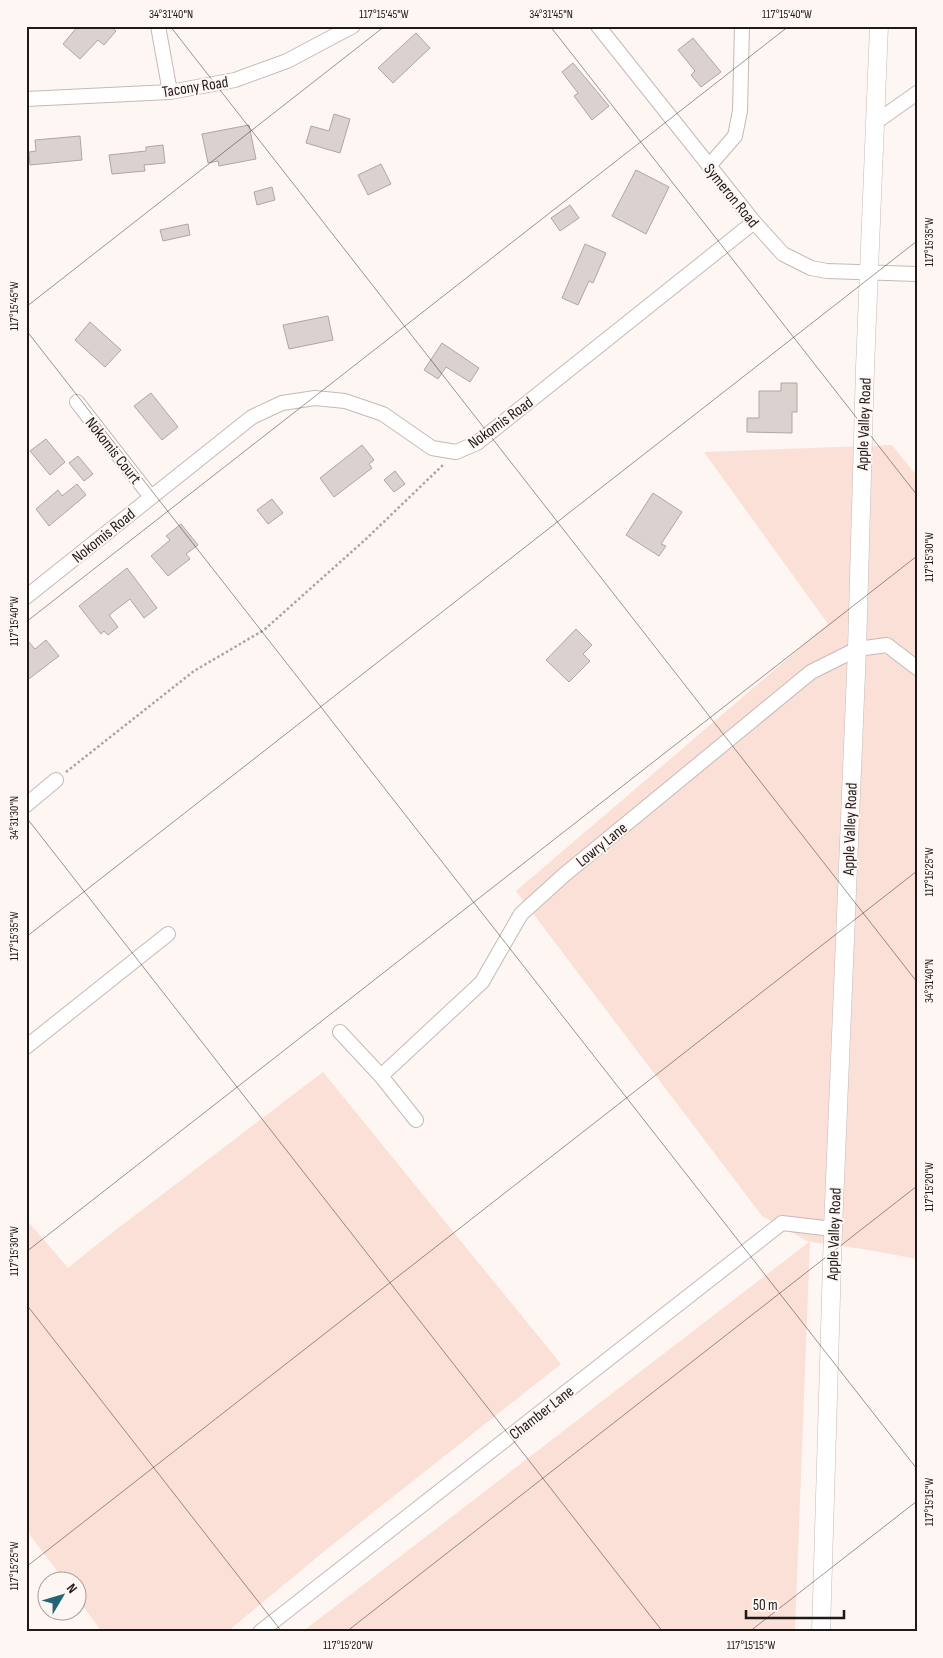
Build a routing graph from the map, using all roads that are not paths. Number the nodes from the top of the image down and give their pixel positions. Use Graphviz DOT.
graph roads {
  1 [pos="158,26"];
  2 [pos="353,26"];
  3 [pos="598,26"];
  4 [pos="742,26"];
  5 [pos="879,26"];
  6 [pos="170,92"];
  7 [pos="917,93"];
  8 [pos="26,99"];
  9 [pos="876,122"];
  10 [pos="709,166"];
  11 [pos="754,222"];
  12 [pos="868,272"];
  13 [pos="917,274"];
  14 [pos="77,402"];
  15 [pos="151,497"];
  16 [pos="26,597"];
  17 [pos="857,649"];
  18 [pos="917,668"];
  19 [pos="56,780"];
  20 [pos="26,805"];
  21 [pos="168,934"];
  22 [pos="340,1032"];
  23 [pos="26,1047"];
  24 [pos="381,1076"];
  25 [pos="416,1120"];
  26 [pos="833,1229"];
  27 [pos="260,1632"];
  28 [pos="821,1632"];
  1 -- 6 [label="street"];
  2 -- 6 [label="street, Tacony Road"];
  3 -- 10 [label="street, Symeron Road"];
  4 -- 10 [label="street"];
  5 -- 9 [label="main road, Apple Valley Road"];
  6 -- 8 [label="street, Tacony Road"];
  7 -- 9 [label="street"];
  9 -- 12 [label="main road, Apple Valley Road"];
  10 -- 11 [label="street, Symeron Road"];
  11 -- 12 [label="street, Symeron Road"];
  11 -- 15 [label="street, Nokomis Road"];
  12 -- 13 [label="street, Symeron Road"];
  12 -- 17 [label="main road, Apple Valley Road"];
  14 -- 15 [label="street, Nokomis Court"];
  15 -- 16 [label="street, Nokomis Road"];
  17 -- 18 [label="street, Lowry Lane"];
  17 -- 24 [label="street, Lowry Lane"];
  17 -- 26 [label="main road, Apple Valley Road"];
  19 -- 20 [label="street"];
  21 -- 23 [label="street"];
  22 -- 24 [label="street"];
  24 -- 25 [label="street"];
  26 -- 27 [label="street, Chamber Lane"];
  26 -- 28 [label="main road, Apple Valley Road"];
}
